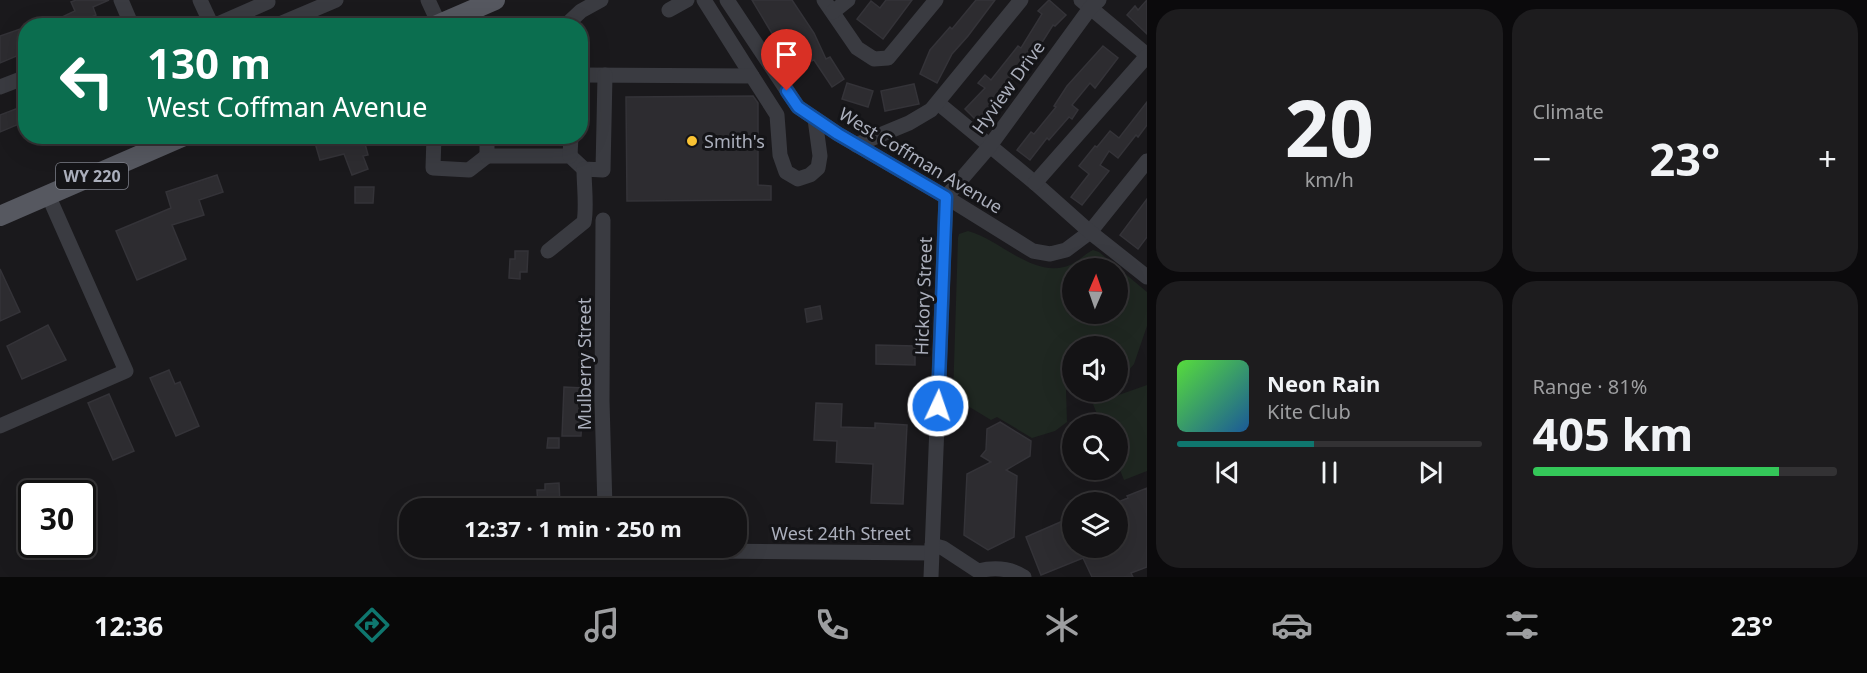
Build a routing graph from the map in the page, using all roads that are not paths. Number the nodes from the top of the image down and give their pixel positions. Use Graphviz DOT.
graph roads {
  1 [pos="121,0"];
  2 [pos="200,0"];
  3 [pos="428,0"];
  4 [pos="495,0"];
  5 [pos="687,0"];
  6 [pos="704,0"];
  7 [pos="727,0"];
  8 [pos="848,0"];
  9 [pos="936,0"];
  10 [pos="1021,0"];
  11 [pos="331,1"];
  12 [pos="268,2"];
  13 [pos="594,2"];
  14 [pos="1090,2"];
  15 [pos="829,6"];
  16 [pos="669,10"];
  17 [pos="129,18"];
  18 [pos="208,18"];
  19 [pos="231,18"];
  20 [pos="292,18"];
  21 [pos="435,18"];
  22 [pos="454,18"];
  23 [pos="574,18"];
  24 [pos="1147,56"];
  25 [pos="588,75"];
  26 [pos="605,75"];
  27 [pos="752,76"];
  28 [pos="18,80"];
  29 [pos="0,87"];
  30 [pos="938,103"];
  31 [pos="815,119"];
  32 [pos="167,144"];
  33 [pos="434,144"];
  34 [pos="441,144"];
  35 [pos="477,144"];
  36 [pos="487,144"];
  37 [pos="571,144"];
  38 [pos="856,145"];
  39 [pos="989,147"];
  40 [pos="487,156"];
  41 [pos="570,156"];
  42 [pos="1147,161"];
  43 [pos="584,169"];
  44 [pos="1035,183"];
  45 [pos="48,195"];
  46 [pos="946,197"];
  47 [pos="0,216"];
  48 [pos="603,220"];
  49 [pos="1090,232"];
  50 [pos="548,251"];
  51 [pos="1145,271"];
  52 [pos="0,426"];
  53 [pos="605,498"];
  54 [pos="747,549"];
  55 [pos="932,549"];
  56 [pos="979,574"];
  57 [pos="931,577"];
  58 [pos="1024,577"];
  1 -- 17 [label="street"];
  2 -- 18 [label="street"];
  3 -- 21 [label="street"];
  4 -- 22 [label="main road"];
  5 -- 16 [label="street"];
  6 -- 27 [label="street"];
  7 -- 31 [label="street, West Coffman Avenue"];
  8 -- 15 [label="street"];
  9 -- 15 [label="street"];
  10 -- 30 [label="street"];
  11 -- 20 [label="street"];
  12 -- 19 [label="street"];
  13 -- 23 [label="street"];
  14 -- 24 [label="street"];
  14 -- 39 [label="street, Hyview Drive"];
  24 -- 44 [label="street"];
  25 -- 26 [label="street"];
  26 -- 27 [label="street"];
  26 -- 43 [label="street"];
  27 -- 31 [label="street"];
  28 -- 29 [label="street"];
  30 -- 38 [label="street"];
  30 -- 39 [label="street"];
  31 -- 38 [label="street, West Coffman Avenue"];
  32 -- 45 [label="main road, WY 220"];
  33 -- 40 [label="street"];
  34 -- 35 [label="street"];
  36 -- 40 [label="street"];
  37 -- 41 [label="street"];
  38 -- 46 [label="street, West Coffman Avenue"];
  39 -- 44 [label="street"];
  39 -- 46 [label="street, Hyview Drive"];
  40 -- 41 [label="street"];
  41 -- 43 [label="street"];
  42 -- 49 [label="street, West Coffman Avenue"];
  43 -- 50 [label="street"];
  44 -- 49 [label="street"];
  45 -- 47 [label="main road, WY 220"];
  45 -- 52 [label="street"];
  46 -- 49 [label="street, West Coffman Avenue"];
  46 -- 55 [label="street, Hickory Street"];
  48 -- 53 [label="street, Mulberry Street"];
  49 -- 51 [label="street"];
  54 -- 55 [label="street, West 24th Street"];
  55 -- 56 [label="street"];
  55 -- 57 [label="street, Hickory Street"];
  56 -- 58 [label="street"];
}
